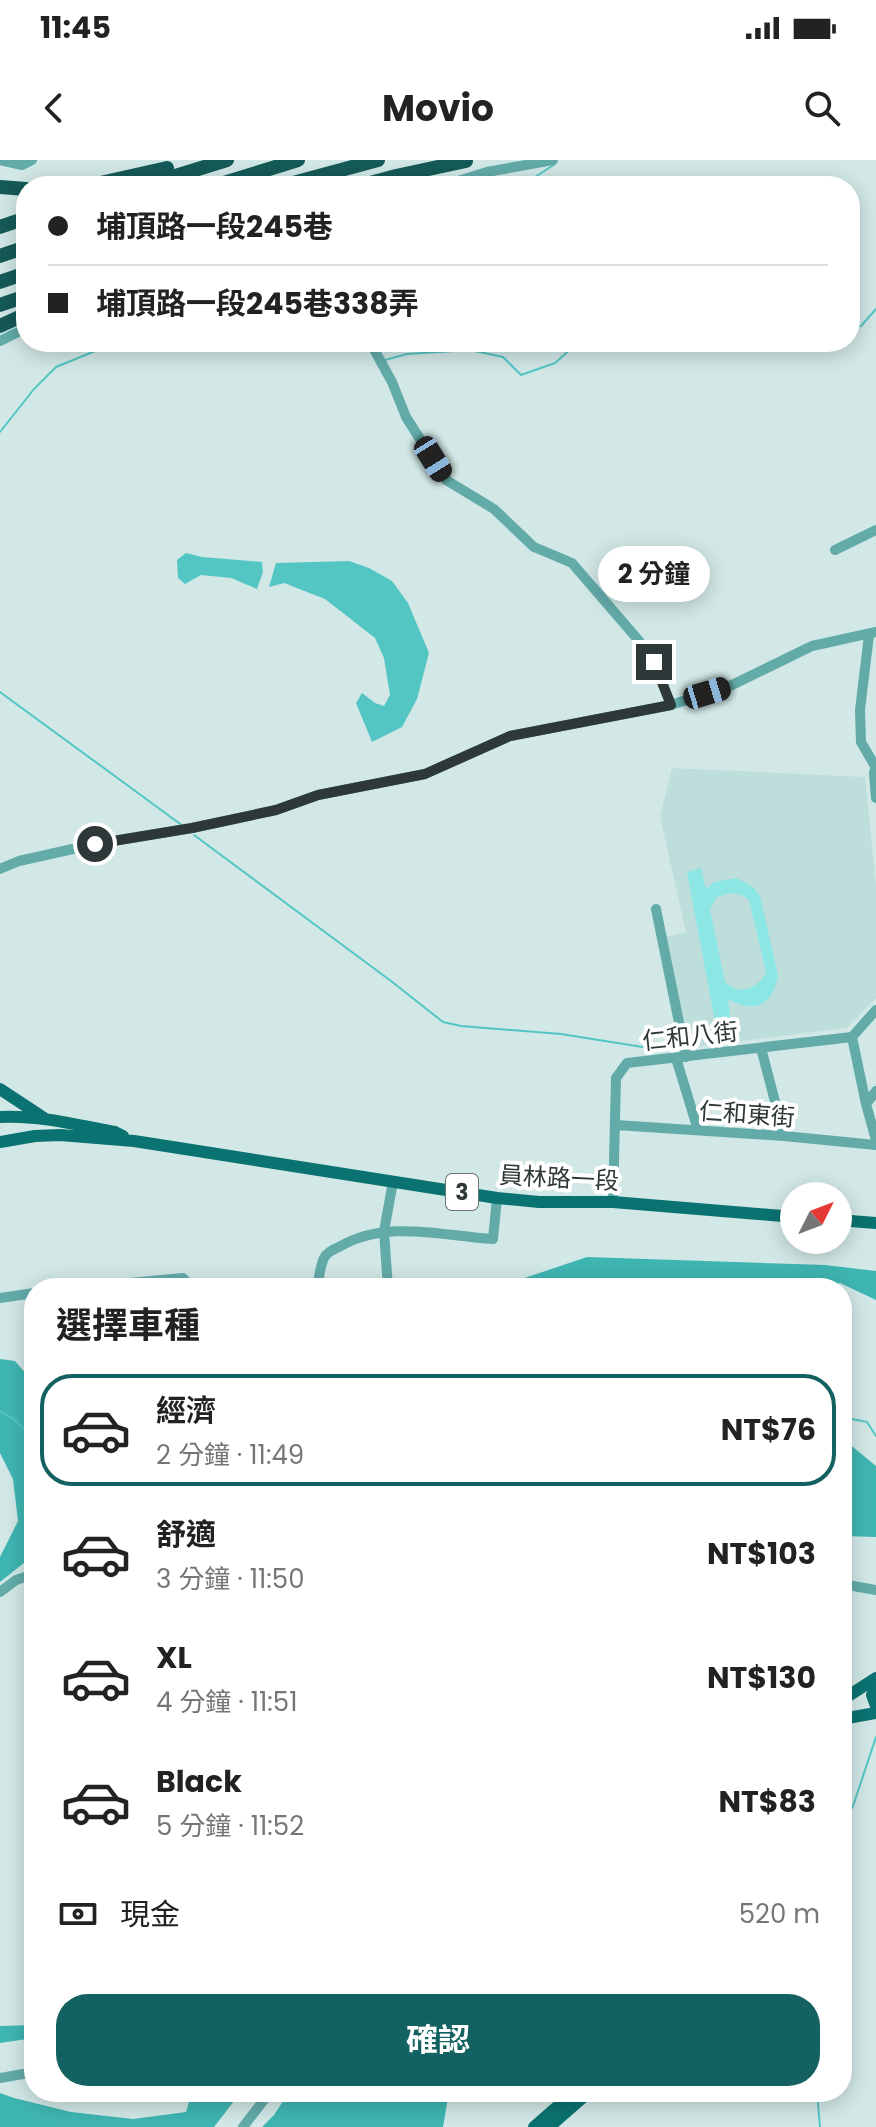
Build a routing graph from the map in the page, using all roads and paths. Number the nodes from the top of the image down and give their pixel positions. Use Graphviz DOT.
graph roads {
  1 [pos="0,160"];
  2 [pos="32,160"];
  3 [pos="195,160"];
  4 [pos="227,160"];
  5 [pos="298,160"];
  6 [pos="378,160"];
  7 [pos="467,160"];
  8 [pos="553,160"];
  9 [pos="167,168"];
  10 [pos="131,176"];
  11 [pos="146,176"];
  12 [pos="175,176"];
  13 [pos="246,176"];
  14 [pos="319,176"];
  15 [pos="396,176"];
  16 [pos="418,176"];
  17 [pos="474,176"];
  18 [pos="376,352"];
  19 [pos="875,532"];
  20 [pos="835,550"];
  21 [pos="872,634"];
  22 [pos="671,705"];
  23 [pos="875,766"];
  24 [pos="876,798"];
  25 [pos="0,869"];
  26 [pos="656,909"];
  27 [pos="876,1010"];
  28 [pos="852,1037"];
  29 [pos="761,1048"];
  30 [pos="681,1057"];
  31 [pos="0,1089"];
  32 [pos="876,1091"];
  33 [pos="866,1104"];
  34 [pos="0,1117"];
  35 [pos="47,1120"];
  36 [pos="616,1125"];
  37 [pos="698,1130"];
  38 [pos="784,1136"];
  39 [pos="134,1141"];
  40 [pos="0,1142"];
  41 [pos="876,1143"];
  42 [pos="393,1182"];
  43 [pos="497,1198"];
  44 [pos="613,1202"];
  45 [pos="780,1216"];
  46 [pos="852,1221"];
  47 [pos="876,1223"];
  48 [pos="384,1231"];
  49 [pos="319,1278"];
  50 [pos="387,1278"];
  51 [pos="24,1294"];
  52 [pos="0,1298"];
  53 [pos="24,1577"];
  54 [pos="852,1586"];
  55 [pos="876,1590"];
  56 [pos="0,1592"];
  57 [pos="876,1678"];
  58 [pos="876,1687"];
  59 [pos="852,1694"];
  60 [pos="876,1706"];
  61 [pos="876,1713"];
  62 [pos="852,1717"];
  63 [pos="24,2074"];
  64 [pos="0,2078"];
  65 [pos="262,2102"];
  66 [pos="563,2102"];
  67 [pos="578,2102"];
  68 [pos="243,2127"];
  69 [pos="534,2127"];
  70 [pos="549,2127"];
  1 -- 2 [label="street"];
  3 -- 9 [label="highway"];
  4 -- 12 [label="highway"];
  5 -- 13 [label="highway"];
  6 -- 14 [label="highway"];
  7 -- 15 [label="highway"];
  7 -- 16 [label="highway"];
  8 -- 17 [label="street"];
  9 -- 10 [label="highway"];
  9 -- 11 [label="highway"];
  18 -- 22 [label="street"];
  19 -- 20 [label="street"];
  21 -- 22 [label="street"];
  21 -- 23 [label="street"];
  22 -- 25 [label="street"];
  23 -- 24 [label="street"];
  26 -- 30 [label="street"];
  27 -- 28 [label="street"];
  28 -- 29 [label="street, 仁和八街"];
  28 -- 33 [label="street"];
  29 -- 30 [label="street, 仁和八街"];
  29 -- 38 [label="street"];
  30 -- 36 [label="street, 仁和八街"];
  30 -- 37 [label="street"];
  31 -- 35 [label="main road"];
  32 -- 33 [label="street"];
  33 -- 41 [label="street"];
  34 -- 35 [label="main road, 員林路一段 / 3"];
  35 -- 39 [label="main road, 員林路一段 / 3"];
  36 -- 37 [label="street, 仁和東街"];
  36 -- 44 [label="street, 仁和八街"];
  37 -- 38 [label="street, 仁和東街"];
  38 -- 41 [label="street, 仁和東街"];
  39 -- 40 [label="main road, 員林路一段 / 3"];
  39 -- 42 [label="main road, 員林路一段 / 3"];
  42 -- 43 [label="main road, 員林路一段 / 3"];
  42 -- 48 [label="street"];
  43 -- 44 [label="main road, 員林路一段 / 3"];
  43 -- 48 [label="street"];
  44 -- 45 [label="main road, 員林路一段 / 3"];
  46 -- 47 [label="main road"];
  48 -- 49 [label="street"];
  48 -- 50 [label="street"];
  51 -- 52 [label="street"];
  53 -- 56 [label="street"];
  54 -- 55 [label="street"];
  57 -- 59 [label="main road"];
  58 -- 60 [label="main road"];
  61 -- 62 [label="main road"];
  63 -- 64 [label="street"];
  65 -- 68 [label="street"];
  66 -- 69 [label="main road"];
  67 -- 70 [label="main road"];
}
